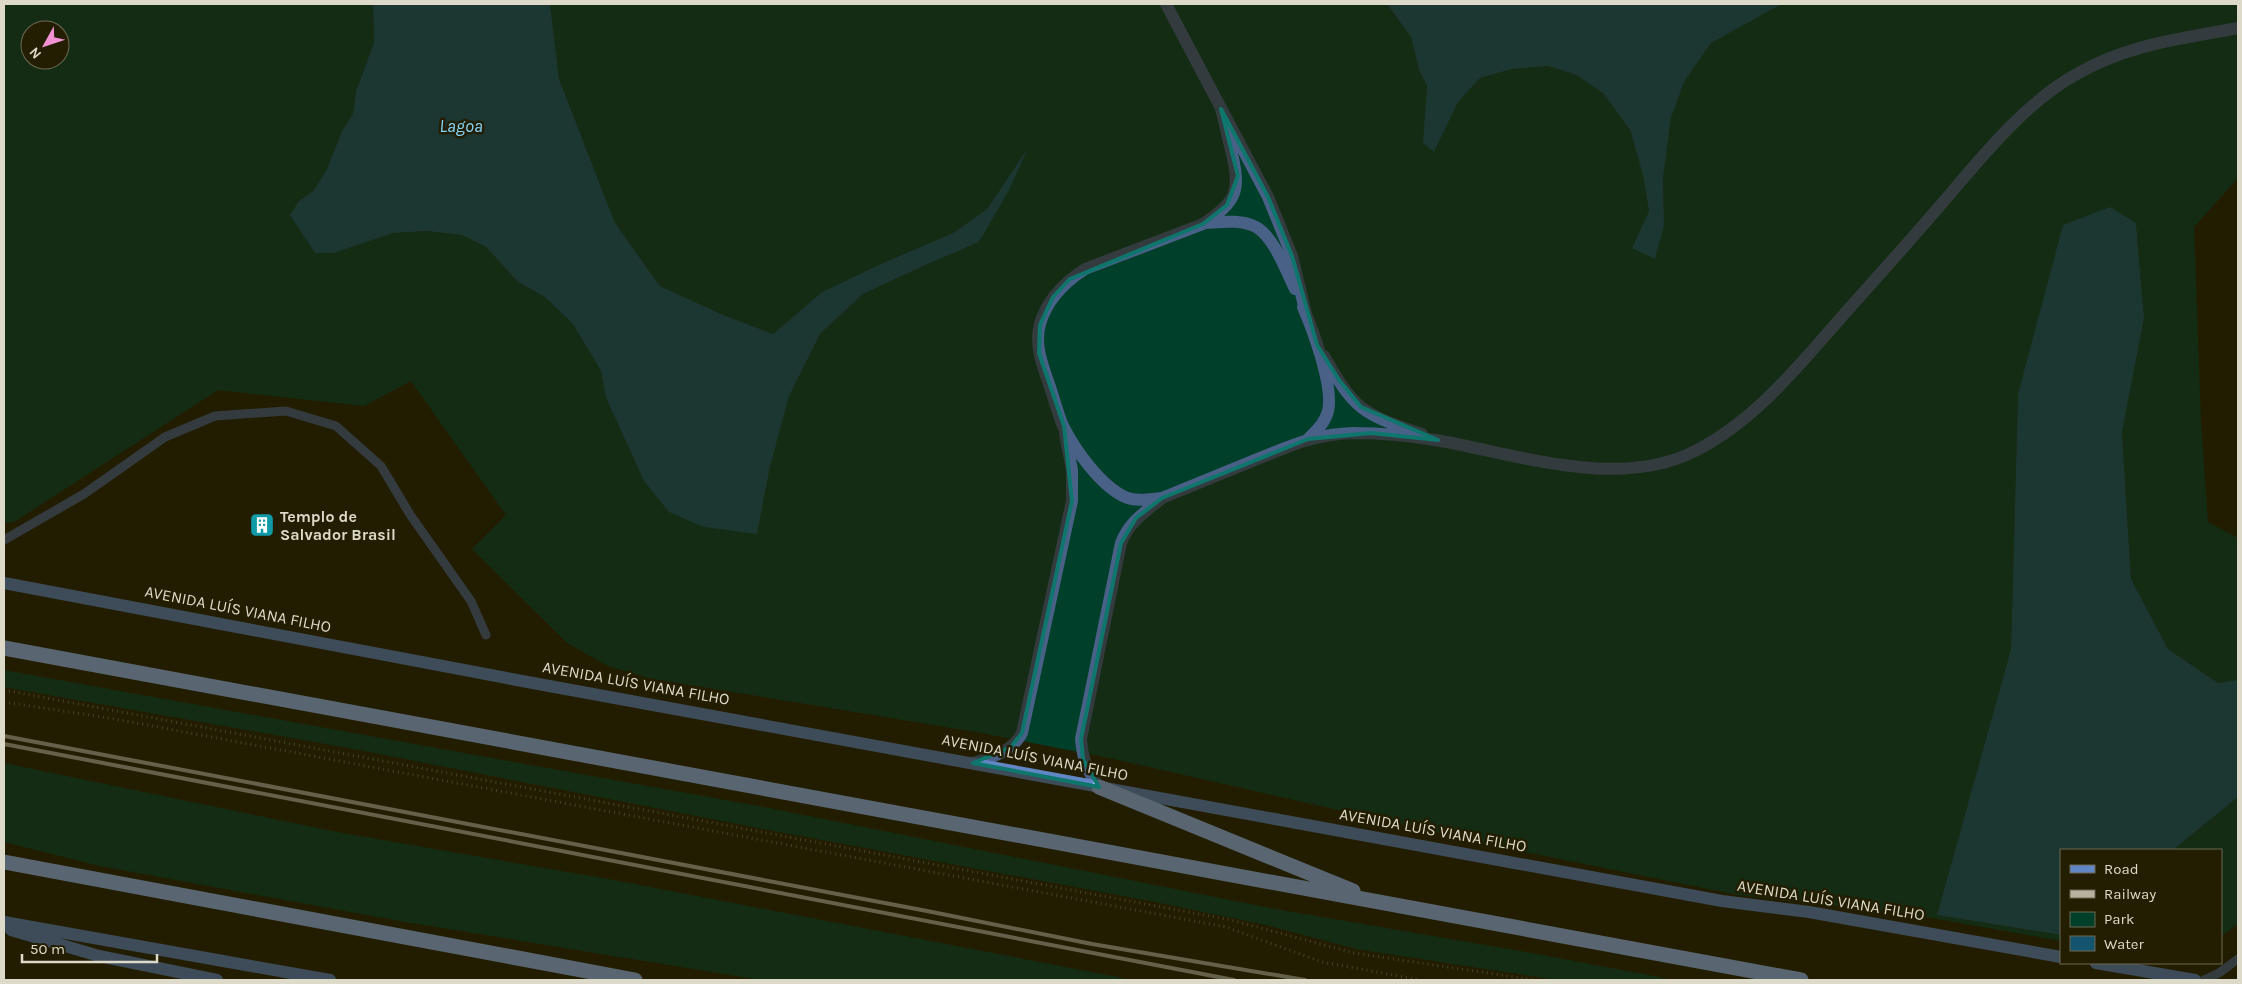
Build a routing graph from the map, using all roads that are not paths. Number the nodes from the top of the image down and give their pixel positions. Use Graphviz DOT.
graph roads {
  1 [pos="1166,4"];
  2 [pos="2238,28"];
  3 [pos="1221,109"];
  4 [pos="1203,224"];
  5 [pos="1306,314"];
  6 [pos="1317,345"];
  7 [pos="1064,426"];
  8 [pos="1308,439"];
  9 [pos="1438,440"];
  10 [pos="1162,498"];
  11 [pos="4,540"];
  12 [pos="4,583"];
  13 [pos="486,635"];
  14 [pos="4,648"];
  15 [pos="973,763"];
  16 [pos="1099,787"];
  17 [pos="4,862"];
  18 [pos="1382,903"];
  19 [pos="4,922"];
  20 [pos="4,928"];
  21 [pos="2060,956"];
  22 [pos="2238,959"];
  23 [pos="2102,964"];
  24 [pos="217,980"];
  25 [pos="330,980"];
  26 [pos="635,980"];
  27 [pos="1801,980"];
  28 [pos="2195,980"];
  29 [pos="2204,980"];
  1 -- 3 [label="street"];
  2 -- 9 [label="street"];
  3 -- 4 [label="street"];
  3 -- 5 [label="street"];
  4 -- 5 [label="street"];
  4 -- 7 [label="street"];
  5 -- 6 [label="street"];
  6 -- 8 [label="street"];
  6 -- 9 [label="street"];
  7 -- 10 [label="street"];
  7 -- 15 [label="street"];
  8 -- 9 [label="street"];
  8 -- 10 [label="street"];
  10 -- 16 [label="street"];
  11 -- 13 [label="lane"];
  12 -- 15 [label="main road, AVENIDA LUÍS VIANA FILHO"];
  14 -- 18 [label="highway"];
  15 -- 16 [label="main road, AVENIDA LUÍS VIANA FILHO"];
  16 -- 18 [label="highway"];
  16 -- 21 [label="main road, AVENIDA LUÍS VIANA FILHO"];
  17 -- 26 [label="highway"];
  18 -- 27 [label="highway"];
  19 -- 25 [label="main road"];
  20 -- 24 [label="main road"];
  22 -- 29 [label="lane"];
  23 -- 28 [label="main road"];
}
